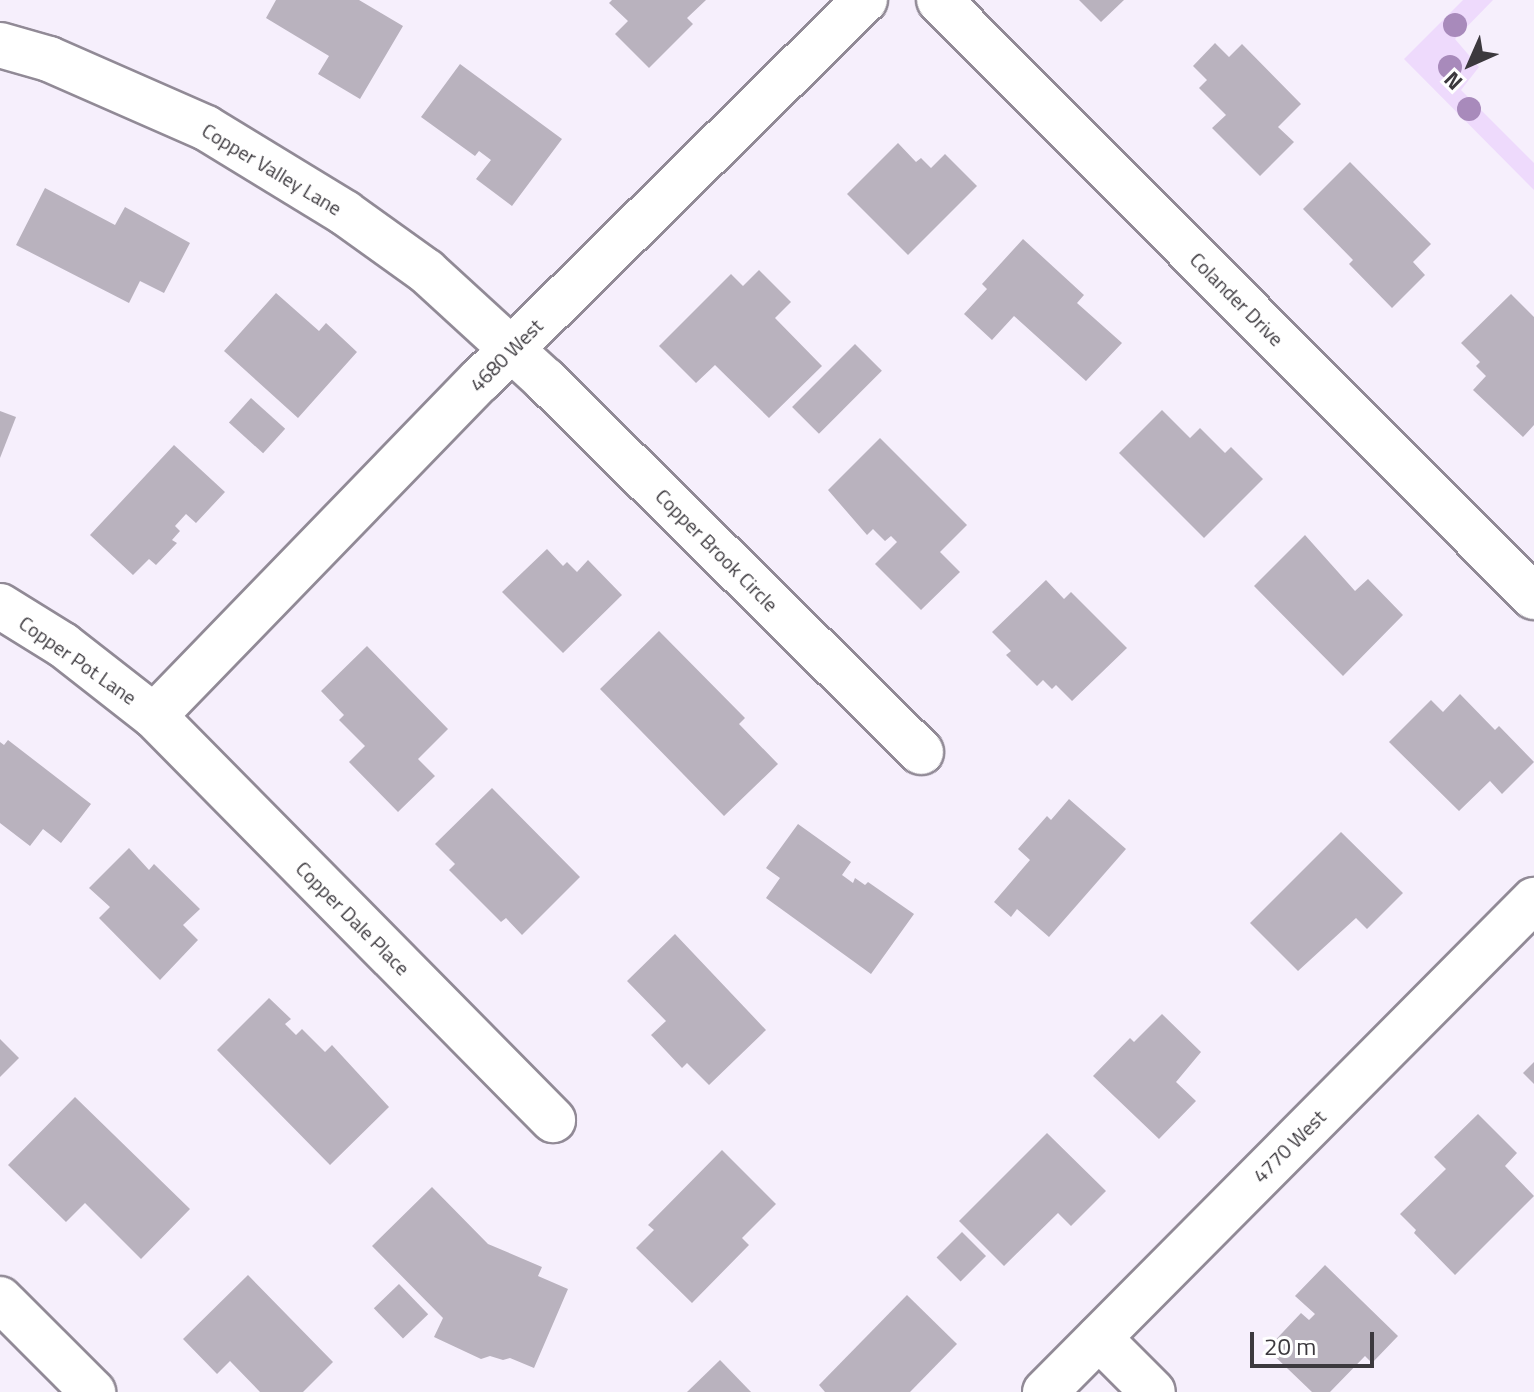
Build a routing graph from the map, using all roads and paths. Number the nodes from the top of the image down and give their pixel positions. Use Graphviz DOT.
graph roads {
  1 [pos="865,0"];
  2 [pos="939,0"];
  3 [pos="0,45"];
  4 [pos="513,348"];
  5 [pos="1534,597"];
  6 [pos="0,606"];
  7 [pos="154,716"];
  8 [pos="921,752"];
  9 [pos="1534,900"];
  10 [pos="553,1120"];
  11 [pos="0,1299"];
  12 [pos="1099,1338"];
  13 [pos="93,1392"];
  14 [pos="1045,1392"];
  15 [pos="1153,1392"];
  1 -- 4 [label="street, 4680 West"];
  2 -- 5 [label="street, Colander Drive"];
  3 -- 4 [label="street, Copper Valley Lane"];
  4 -- 7 [label="street, 4680 West"];
  4 -- 8 [label="street, Copper Brook Circle"];
  6 -- 7 [label="street, Copper Pot Lane"];
  7 -- 10 [label="street, Copper Dale Place"];
  9 -- 12 [label="street, 4770 West"];
  11 -- 13 [label="street"];
  12 -- 14 [label="street, 4770 West"];
  12 -- 15 [label="street"];
}
